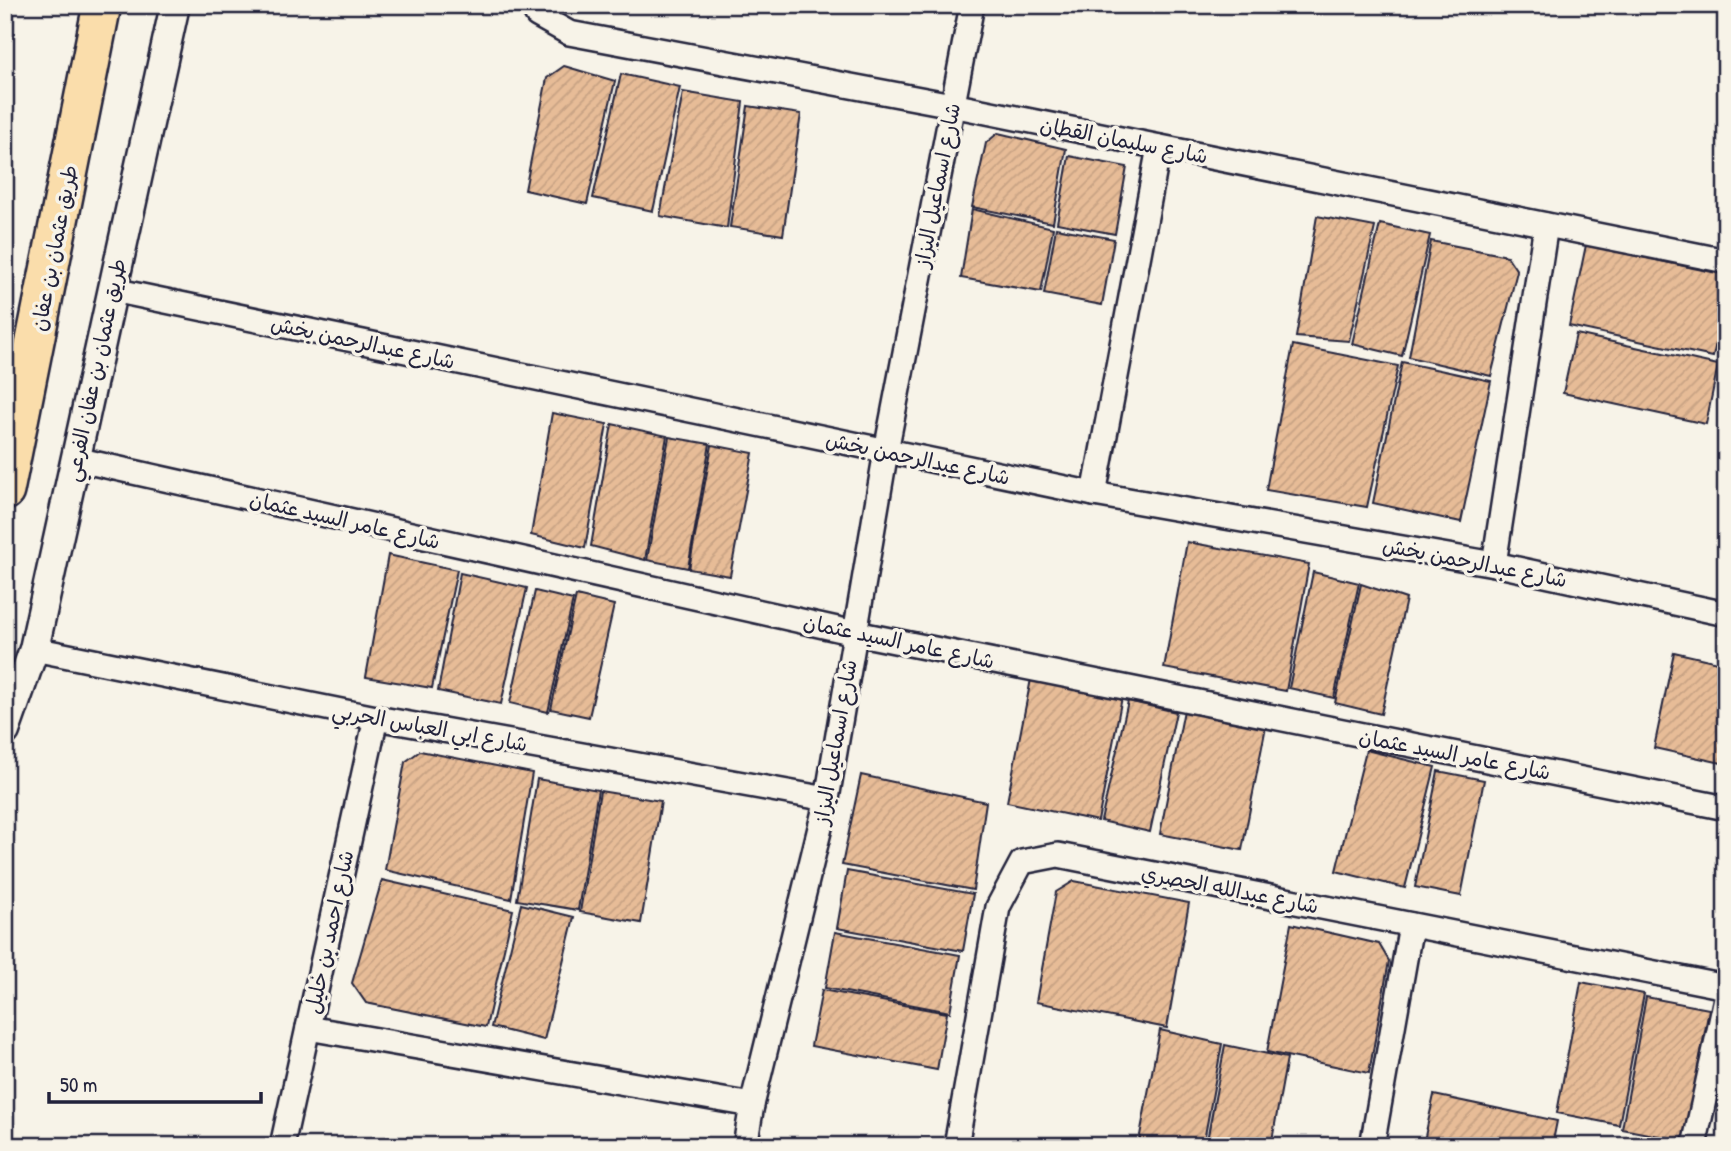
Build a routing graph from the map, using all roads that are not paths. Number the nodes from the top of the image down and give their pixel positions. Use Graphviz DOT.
graph roads {
  1 [pos="102,5"];
  2 [pos="175,5"];
  3 [pos="532,5"];
  4 [pos="972,5"];
  5 [pos="952,105"];
  6 [pos="1159,147"];
  7 [pos="1546,225"];
  8 [pos="1726,261"];
  9 [pos="113,290"];
  10 [pos="886,451"];
  11 [pos="75,459"];
  12 [pos="5,491"];
  13 [pos="1094,494"];
  14 [pos="1494,564"];
  15 [pos="1726,614"];
  16 [pos="855,633"];
  17 [pos="34,649"];
  18 [pos="376,718"];
  19 [pos="5,731"];
  20 [pos="827,799"];
  21 [pos="1726,808"];
  22 [pos="1410,925"];
  23 [pos="1726,987"];
  24 [pos="1726,998"];
  25 [pos="308,1028"];
  26 [pos="752,1105"];
  27 [pos="282,1146"];
  28 [pos="745,1146"];
  29 [pos="956,1146"];
  30 [pos="1372,1146"];
  31 [pos="1694,1146"];
  1 -- 12 [label="main road, طريق عثمان بن عفان"];
  2 -- 9 [label="street, طريق عثمان بن عفان الفرعي"];
  3 -- 5 [label="street, شارع سليمان القطان"];
  4 -- 5 [label="street, شارع اسماعيل البزاز"];
  5 -- 6 [label="street, شارع سليمان القطان"];
  5 -- 10 [label="street, شارع اسماعيل البزاز"];
  6 -- 7 [label="street, شارع سليمان القطان"];
  6 -- 13 [label="street"];
  7 -- 8 [label="street, شارع سليمان القطان"];
  7 -- 14 [label="street"];
  9 -- 10 [label="street, شارع عبدالرحمن بخش"];
  9 -- 11 [label="street, طريق عثمان بن عفان الفرعي"];
  10 -- 13 [label="street, شارع عبدالرحمن بخش"];
  10 -- 16 [label="street, شارع اسماعيل البزاز"];
  11 -- 16 [label="street, شارع عامر السيد عثمان"];
  11 -- 17 [label="street, طريق عثمان بن عفان الفرعي"];
  13 -- 14 [label="street, شارع عبدالرحمن بخش"];
  14 -- 15 [label="street, شارع عبدالرحمن بخش"];
  16 -- 20 [label="street, شارع اسماعيل البزاز"];
  16 -- 21 [label="street, شارع عامر السيد عثمان"];
  17 -- 18 [label="street, شارع ابي العباس الحربي"];
  17 -- 19 [label="street, طريق عثمان بن عفان الفرعي"];
  18 -- 20 [label="street, شارع ابي العباس الحربي"];
  18 -- 25 [label="street, شارع احمد بن خليل"];
  20 -- 26 [label="street, شارع اسماعيل البزاز"];
  22 -- 23 [label="street, شارع عبدالله الحصري"];
  22 -- 29 [label="street, شارع عبدالله الحصري"];
  22 -- 30 [label="street"];
  24 -- 31 [label="street"];
  25 -- 26 [label="street"];
  25 -- 27 [label="street, شارع احمد بن خليل"];
  26 -- 28 [label="street, شارع اسماعيل البزاز"];
}
